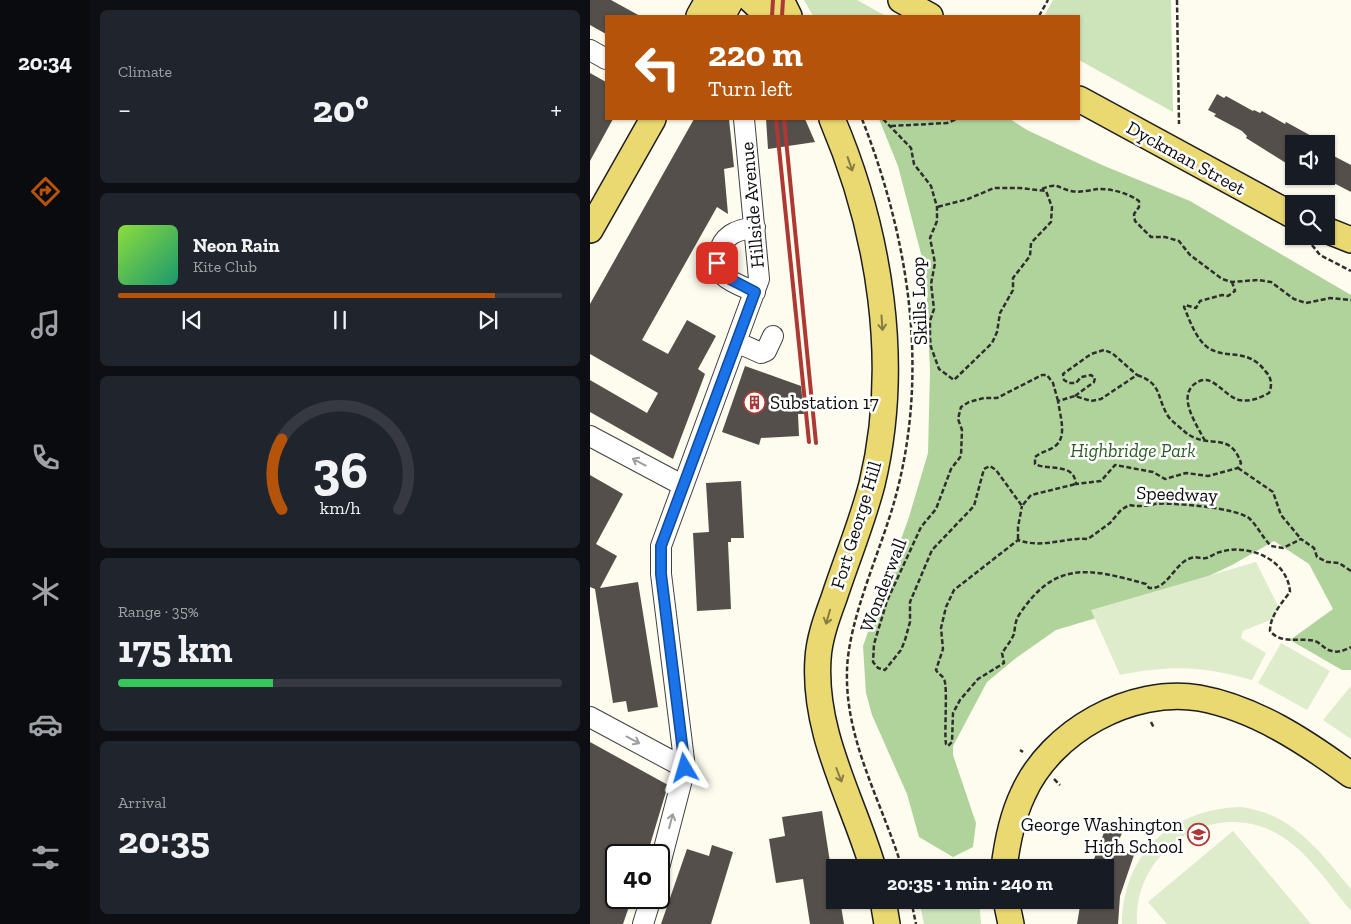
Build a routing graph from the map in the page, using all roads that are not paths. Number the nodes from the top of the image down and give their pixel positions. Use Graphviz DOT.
graph roads {
  1 [pos="708,0"];
  2 [pos="731,0"];
  3 [pos="751,0"];
  4 [pos="781,0"];
  5 [pos="901,0"];
  6 [pos="700,15"];
  7 [pos="723,15"];
  8 [pos="767,15"];
  9 [pos="788,15"];
  10 [pos="928,15"];
  11 [pos="590,50"];
  12 [pos="605,58"];
  13 [pos="1080,100"];
  14 [pos="652,120"];
  15 [pos="744,120"];
  16 [pos="832,120"];
  17 [pos="1285,211"];
  18 [pos="755,227"];
  19 [pos="590,230"];
  20 [pos="1335,238"];
  21 [pos="1351,240"];
  22 [pos="755,292"];
  23 [pos="773,336"];
  24 [pos="736,342"];
  25 [pos="590,436"];
  26 [pos="682,486"];
  27 [pos="590,717"];
  28 [pos="685,768"];
  29 [pos="1351,775"];
  30 [pos="665,844"];
  31 [pos="870,859"];
  32 [pos="1005,859"];
  33 [pos="648,909"];
  34 [pos="886,909"];
  35 [pos="1008,909"];
  36 [pos="643,924"];
  37 [pos="888,924"];
  38 [pos="1010,924"];
  1 -- 6 [label="main road"];
  2 -- 7 [label="main road"];
  3 -- 8 [label="main road"];
  4 -- 9 [label="main road"];
  5 -- 10 [label="main road"];
  11 -- 12 [label="street"];
  13 -- 17 [label="main road, Dyckman Street"];
  14 -- 19 [label="main road"];
  15 -- 18 [label="street, Hillside Avenue"];
  16 -- 31 [label="main road, Fort George Hill, one-way"];
  18 -- 22 [label="street, Hillside Avenue"];
  18 -- 22 [label="street"];
  20 -- 21 [label="main road"];
  22 -- 24 [label="street, Hillside Avenue"];
  23 -- 24 [label="street"];
  24 -- 26 [label="street, Hillside Avenue"];
  26 -- 25 [label="street, one-way"];
  26 -- 28 [label="street, Hillside Avenue"];
  27 -- 28 [label="street, one-way"];
  30 -- 28 [label="street, Hillside Avenue, one-way"];
  29 -- 32 [label="main road"];
  33 -- 36 [label="street"];
  34 -- 37 [label="main road"];
  35 -- 38 [label="main road"];
}
